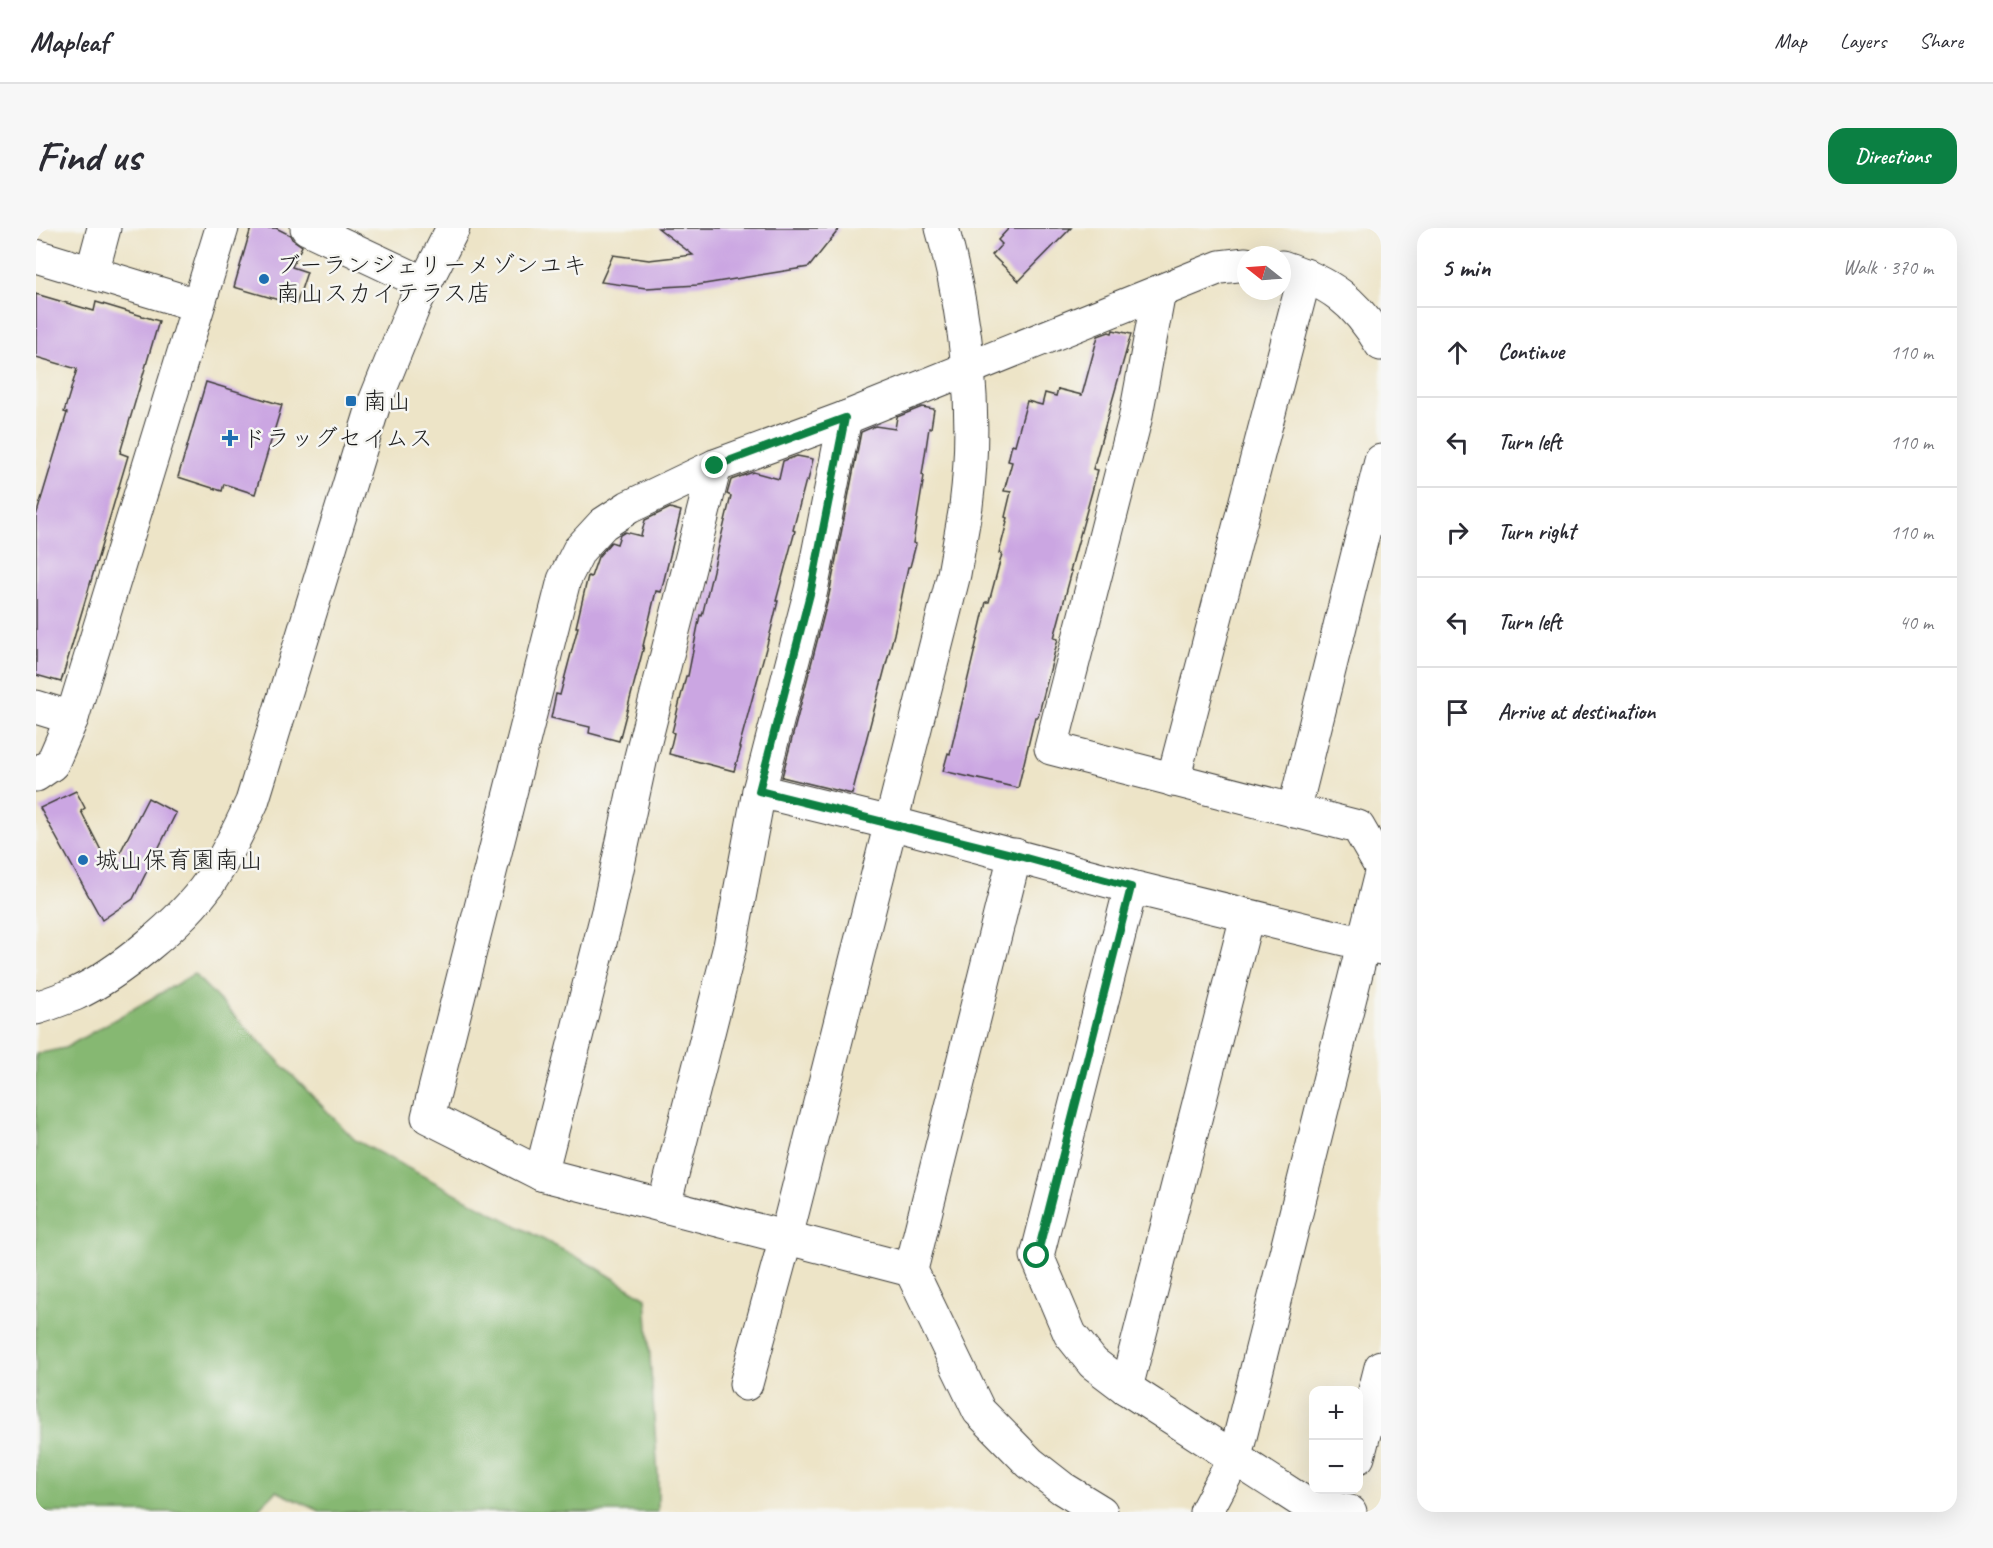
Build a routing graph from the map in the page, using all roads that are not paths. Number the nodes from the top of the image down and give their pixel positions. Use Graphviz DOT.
graph roads {
  1 [pos="104,228"];
  2 [pos="222,228"];
  3 [pos="307,228"];
  4 [pos="453,228"];
  5 [pos="942,228"];
  6 [pos="36,256"];
  7 [pos="1237,265"];
  8 [pos="1293,271"];
  9 [pos="92,273"];
  10 [pos="424,283"];
  11 [pos="1159,292"];
  12 [pos="197,305"];
  13 [pos="1381,344"];
  14 [pos="968,369"];
  15 [pos="845,418"];
  16 [pos="1381,461"];
  17 [pos="715,466"];
  18 [pos="36,707"];
  19 [pos="72,717"];
  20 [pos="36,775"];
  21 [pos="1173,780"];
  22 [pos="759,791"];
  23 [pos="1294,811"];
  24 [pos="891,823"];
  25 [pos="1015,855"];
  26 [pos="1381,867"];
  27 [pos="1381,873"];
  28 [pos="1131,887"];
  29 [pos="1247,916"];
  30 [pos="1373,946"];
  31 [pos="36,1008"];
  32 [pos="541,1174"];
  33 [pos="664,1206"];
  34 [pos="786,1237"];
  35 [pos="911,1270"];
  36 [pos="1381,1367"];
  37 [pos="746,1384"];
  38 [pos="1126,1388"];
  39 [pos="1363,1441"];
  40 [pos="1235,1457"];
  41 [pos="1348,1504"];
  42 [pos="1101,1512"];
  43 [pos="1206,1512"];
  1 -- 9 [label="street"];
  2 -- 12 [label="street"];
  3 -- 10 [label="street"];
  4 -- 10 [label="street"];
  5 -- 14 [label="street"];
  6 -- 9 [label="street"];
  7 -- 11 [label="street"];
  8 -- 13 [label="street"];
  8 -- 21 [label="street"];
  9 -- 12 [label="street"];
  10 -- 31 [label="street"];
  11 -- 14 [label="street"];
  11 -- 21 [label="street"];
  12 -- 19 [label="street"];
  14 -- 15 [label="street"];
  14 -- 24 [label="street"];
  15 -- 17 [label="street"];
  15 -- 22 [label="street"];
  16 -- 23 [label="street"];
  17 -- 32 [label="street"];
  17 -- 32 [label="street"];
  18 -- 19 [label="street"];
  19 -- 20 [label="street"];
  21 -- 23 [label="street"];
  22 -- 24 [label="street"];
  22 -- 33 [label="street"];
  23 -- 26 [label="street"];
  24 -- 25 [label="street"];
  24 -- 34 [label="street"];
  25 -- 28 [label="street"];
  25 -- 35 [label="street"];
  27 -- 30 [label="street"];
  28 -- 29 [label="street"];
  28 -- 38 [label="street"];
  29 -- 30 [label="street"];
  29 -- 38 [label="street"];
  30 -- 40 [label="street"];
  32 -- 33 [label="street"];
  33 -- 34 [label="street"];
  34 -- 35 [label="street"];
  34 -- 37 [label="street"];
  35 -- 42 [label="street"];
  36 -- 39 [label="street"];
  38 -- 40 [label="street"];
  40 -- 41 [label="street"];
  40 -- 43 [label="street"];
}
